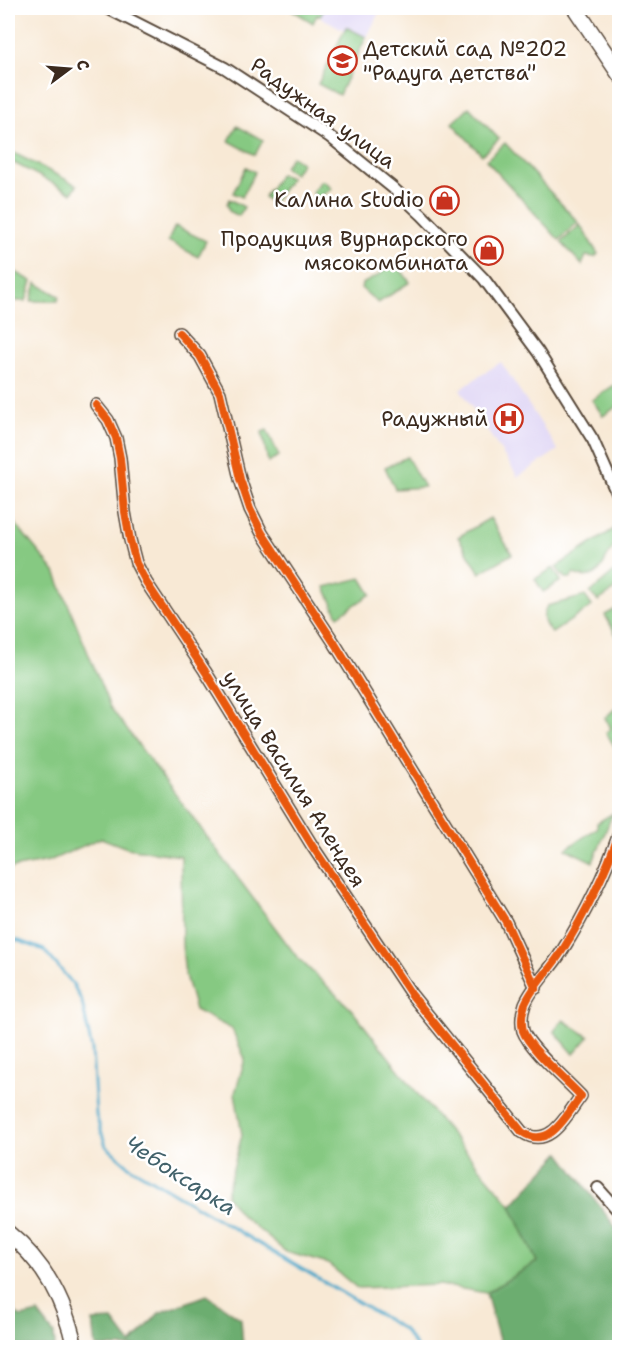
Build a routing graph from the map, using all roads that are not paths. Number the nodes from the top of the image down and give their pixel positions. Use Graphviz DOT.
graph roads {
  1 [pos="107,8"];
  2 [pos="575,8"];
  3 [pos="587,8"];
  4 [pos="617,64"];
  5 [pos="179,333"];
  6 [pos="96,405"];
  7 [pos="620,501"];
  8 [pos="620,831"];
  9 [pos="536,988"];
  10 [pos="598,1188"];
  11 [pos="620,1213"];
  12 [pos="8,1233"];
  13 [pos="75,1347"];
  1 -- 7 [label="street, Радужная улица"];
  2 -- 4 [label="main road"];
  3 -- 4 [label="main road"];
  5 -- 9 [label="street"];
  6 -- 9 [label="street, улица Василия Алендея"];
  8 -- 9 [label="street"];
  10 -- 11 [label="street"];
  12 -- 13 [label="main road"];
}
